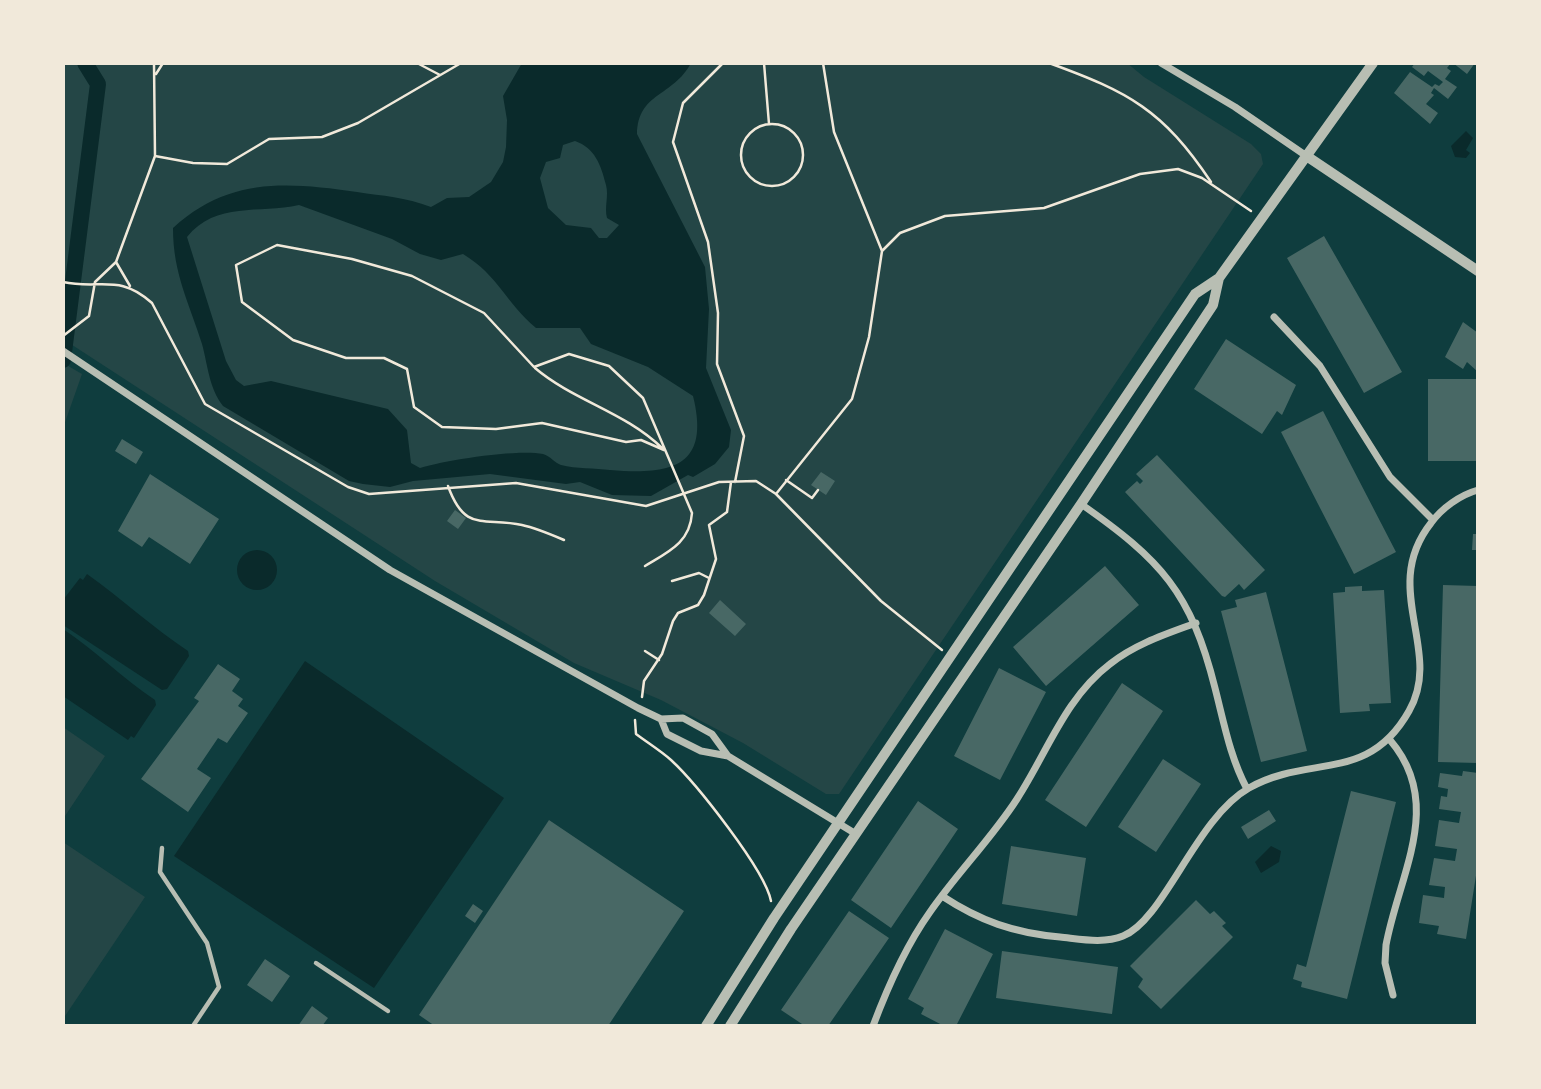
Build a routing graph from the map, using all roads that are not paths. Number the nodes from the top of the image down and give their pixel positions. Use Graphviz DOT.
graph roads {
  1 [pos="1161,63"];
  2 [pos="1373,63"];
  3 [pos="1305,155"];
  4 [pos="1478,271"];
  5 [pos="1219,278"];
  6 [pos="1274,317"];
  7 [pos="63,351"];
  8 [pos="1478,490"];
  9 [pos="1081,504"];
  10 [pos="1433,520"];
  11 [pos="1196,623"];
  12 [pos="661,719"];
  13 [pos="1390,740"];
  14 [pos="729,756"];
  15 [pos="1247,789"];
  16 [pos="838,822"];
  17 [pos="856,834"];
  18 [pos="162,848"];
  19 [pos="942,896"];
  20 [pos="316,963"];
  21 [pos="1393,995"];
  22 [pos="388,1010"];
  23 [pos="193,1026"];
  24 [pos="706,1026"];
  25 [pos="730,1026"];
  26 [pos="873,1026"];
  1 -- 3 [label="street"];
  2 -- 3 [label="street"];
  3 -- 4 [label="street"];
  3 -- 5 [label="street"];
  5 -- 9 [label="street"];
  5 -- 16 [label="street"];
  6 -- 10 [label="street"];
  7 -- 12 [label="street"];
  8 -- 10 [label="street"];
  9 -- 11 [label="street"];
  9 -- 17 [label="street"];
  10 -- 13 [label="street"];
  11 -- 15 [label="street"];
  11 -- 19 [label="street"];
  12 -- 14 [label="street"];
  12 -- 14 [label="street"];
  13 -- 15 [label="street"];
  13 -- 21 [label="street"];
  14 -- 16 [label="street"];
  15 -- 19 [label="street"];
  16 -- 17 [label="street"];
  16 -- 24 [label="street"];
  17 -- 25 [label="street"];
  18 -- 23 [label="lane"];
  19 -- 26 [label="street"];
  20 -- 22 [label="lane"];
}
